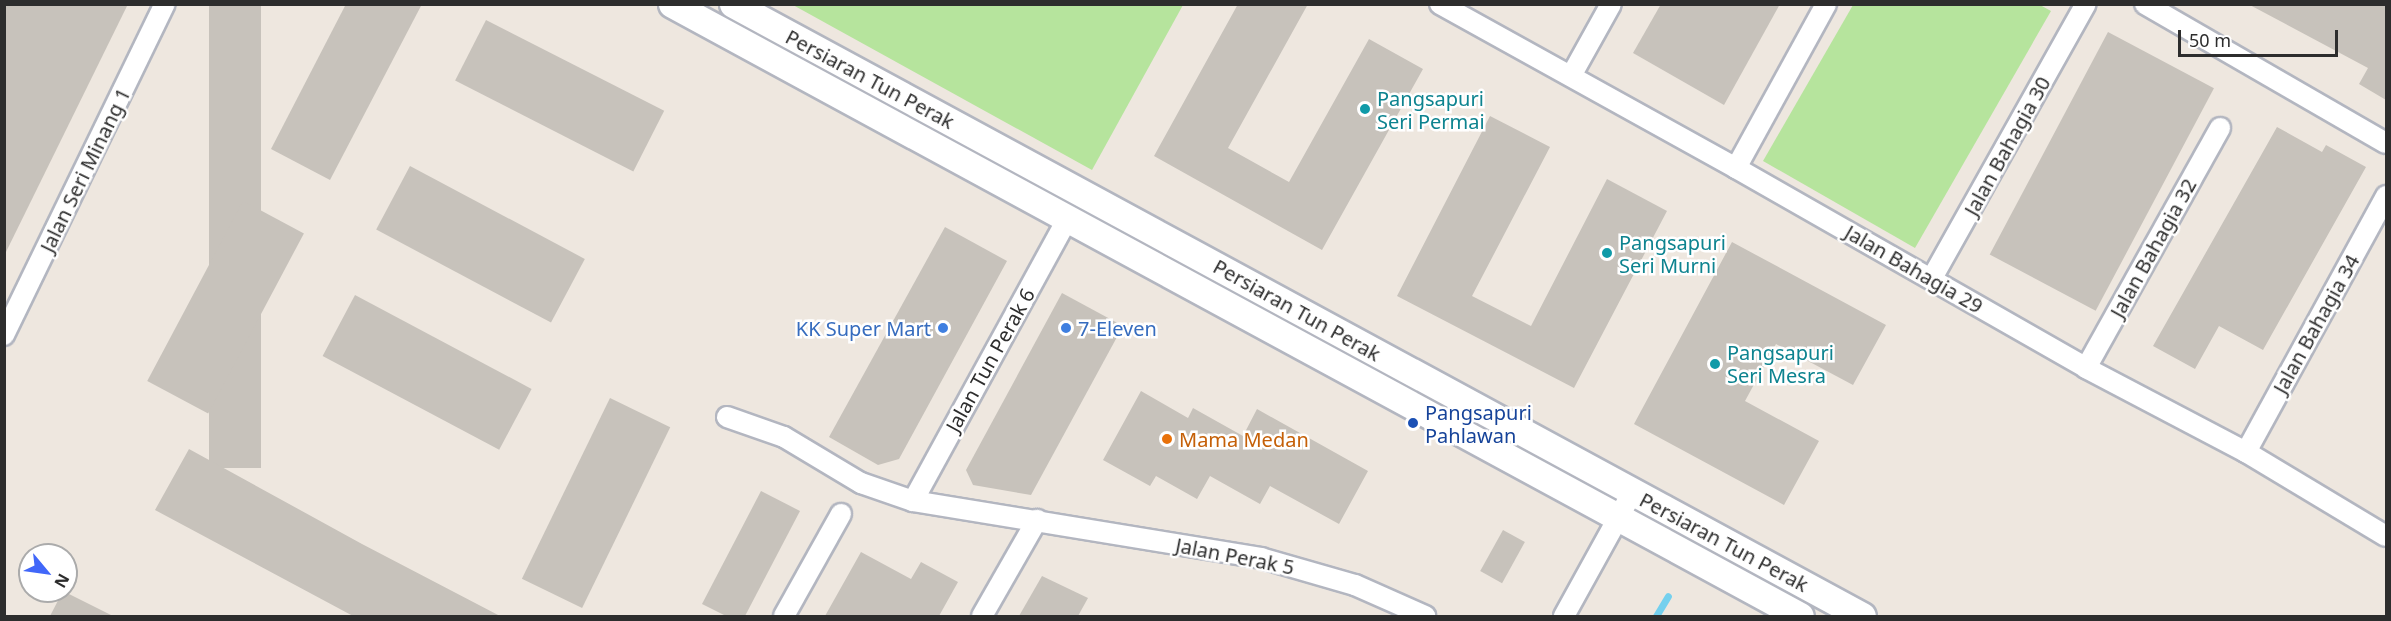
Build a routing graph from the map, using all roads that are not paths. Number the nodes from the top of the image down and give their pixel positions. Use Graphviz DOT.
graph roads {
  1 [pos="165,4"];
  2 [pos="672,4"];
  3 [pos="733,4"];
  4 [pos="1440,4"];
  5 [pos="1611,4"];
  6 [pos="1826,4"];
  7 [pos="2145,4"];
  8 [pos="2078,7"];
  9 [pos="1571,76"];
  10 [pos="2220,128"];
  11 [pos="2386,143"];
  12 [pos="1736,168"];
  13 [pos="2386,196"];
  14 [pos="1068,218"];
  15 [pos="1932,278"];
  16 [pos="4,335"];
  17 [pos="2086,368"];
  18 [pos="727,417"];
  19 [pos="2246,452"];
  20 [pos="1632,493"];
  21 [pos="913,501"];
  22 [pos="841,514"];
  23 [pos="1618,518"];
  24 [pos="1037,520"];
  25 [pos="2386,536"];
  26 [pos="784,616"];
  27 [pos="982,616"];
  28 [pos="1425,616"];
  29 [pos="1564,616"];
  30 [pos="1800,616"];
  31 [pos="1862,616"];
  1 -- 16 [label="street, Jalan Seri Minang 1"];
  2 -- 14 [label="street, Persiaran Tun Perak"];
  3 -- 20 [label="street, Persiaran Tun Perak"];
  4 -- 9 [label="street, Jalan Bahagia 29"];
  5 -- 9 [label="street"];
  6 -- 12 [label="street"];
  7 -- 11 [label="street"];
  8 -- 15 [label="street, Jalan Bahagia 30"];
  9 -- 12 [label="street, Jalan Bahagia 29"];
  10 -- 17 [label="street, Jalan Bahagia 32"];
  12 -- 15 [label="street, Jalan Bahagia 29"];
  13 -- 19 [label="street, Jalan Bahagia 34"];
  14 -- 21 [label="street, Jalan Tun Perak 6"];
  14 -- 23 [label="street, Persiaran Tun Perak"];
  15 -- 17 [label="street, Jalan Bahagia 29"];
  17 -- 19 [label="street, Jalan Bahagia 29"];
  18 -- 21 [label="street, Jalan Perak 5"];
  19 -- 25 [label="street, Jalan Bahagia 29"];
  20 -- 23 [label="street"];
  20 -- 31 [label="street, Persiaran Tun Perak"];
  21 -- 24 [label="street, Jalan Perak 5"];
  22 -- 26 [label="street"];
  23 -- 29 [label="street"];
  23 -- 30 [label="street, Persiaran Tun Perak"];
  24 -- 27 [label="street"];
  24 -- 28 [label="street, Jalan Perak 5"];
}
